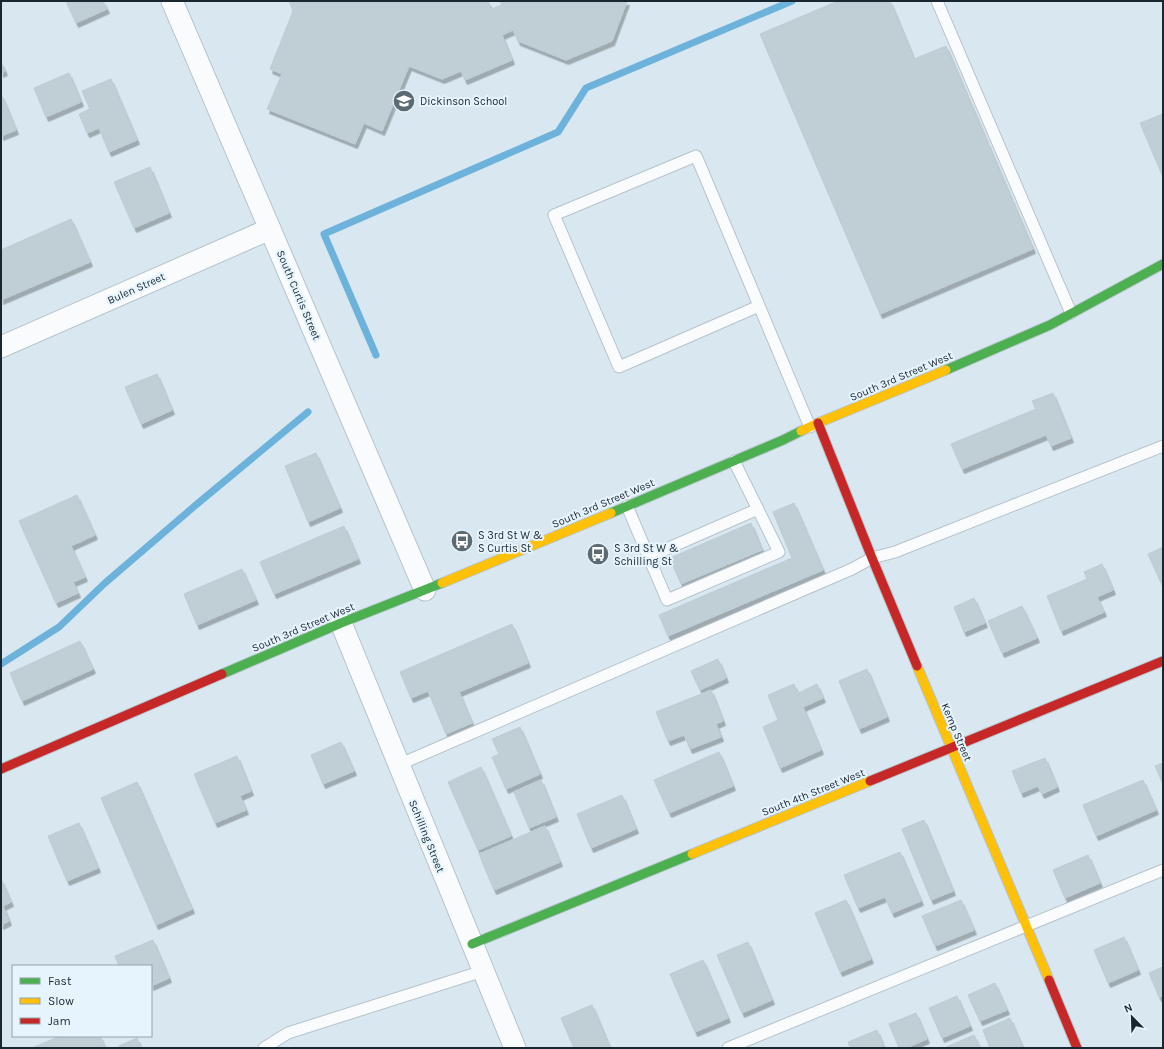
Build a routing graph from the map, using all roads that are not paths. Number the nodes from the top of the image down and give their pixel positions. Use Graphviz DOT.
graph roads {
  1 [pos="172,1"];
  2 [pos="937,1"];
  3 [pos="270,229"];
  4 [pos="1163,264"];
  5 [pos="759,306"];
  6 [pos="1071,313"];
  7 [pos="1,347"];
  8 [pos="814,425"];
  9 [pos="1163,446"];
  10 [pos="734,460"];
  11 [pos="627,506"];
  12 [pos="758,510"];
  13 [pos="648,557"];
  14 [pos="872,558"];
  15 [pos="425,590"];
  16 [pos="341,623"];
  17 [pos="1163,661"];
  18 [pos="951,748"];
  19 [pos="398,765"];
  20 [pos="1,769"];
  21 [pos="1163,870"];
  22 [pos="1028,926"];
  23 [pos="472,944"];
  24 [pos="483,971"];
  25 [pos="264,1048"];
  26 [pos="515,1048"];
  27 [pos="728,1048"];
  28 [pos="1077,1048"];
  1 -- 3 [label="street, South Curtis Street"];
  2 -- 6 [label="lane"];
  3 -- 7 [label="street, Bulen Street"];
  3 -- 15 [label="street, South Curtis Street"];
  4 -- 6 [label="street, South 3rd Street West"];
  5 -- 5 [label="lane"];
  5 -- 8 [label="lane"];
  6 -- 8 [label="street, South 3rd Street West"];
  8 -- 10 [label="street, South 3rd Street West"];
  8 -- 14 [label="street, Kemp Street"];
  9 -- 14 [label="lane"];
  10 -- 11 [label="street, South 3rd Street West"];
  10 -- 12 [label="lane"];
  11 -- 13 [label="lane"];
  11 -- 15 [label="street, South 3rd Street West"];
  12 -- 13 [label="lane"];
  12 -- 13 [label="lane"];
  14 -- 18 [label="street, Kemp Street"];
  14 -- 19 [label="lane"];
  15 -- 16 [label="street, South 3rd Street West"];
  16 -- 19 [label="street, Schilling Street"];
  16 -- 20 [label="street, South 3rd Street West"];
  17 -- 18 [label="street, South 4th Street West"];
  18 -- 22 [label="street, Kemp Street"];
  18 -- 23 [label="street, South 4th Street West"];
  19 -- 23 [label="street, Schilling Street"];
  21 -- 22 [label="lane"];
  22 -- 27 [label="lane"];
  22 -- 28 [label="street, Kemp Street"];
  23 -- 24 [label="street, Schilling Street"];
  24 -- 25 [label="lane"];
  24 -- 26 [label="street, Schilling Street"];
}
